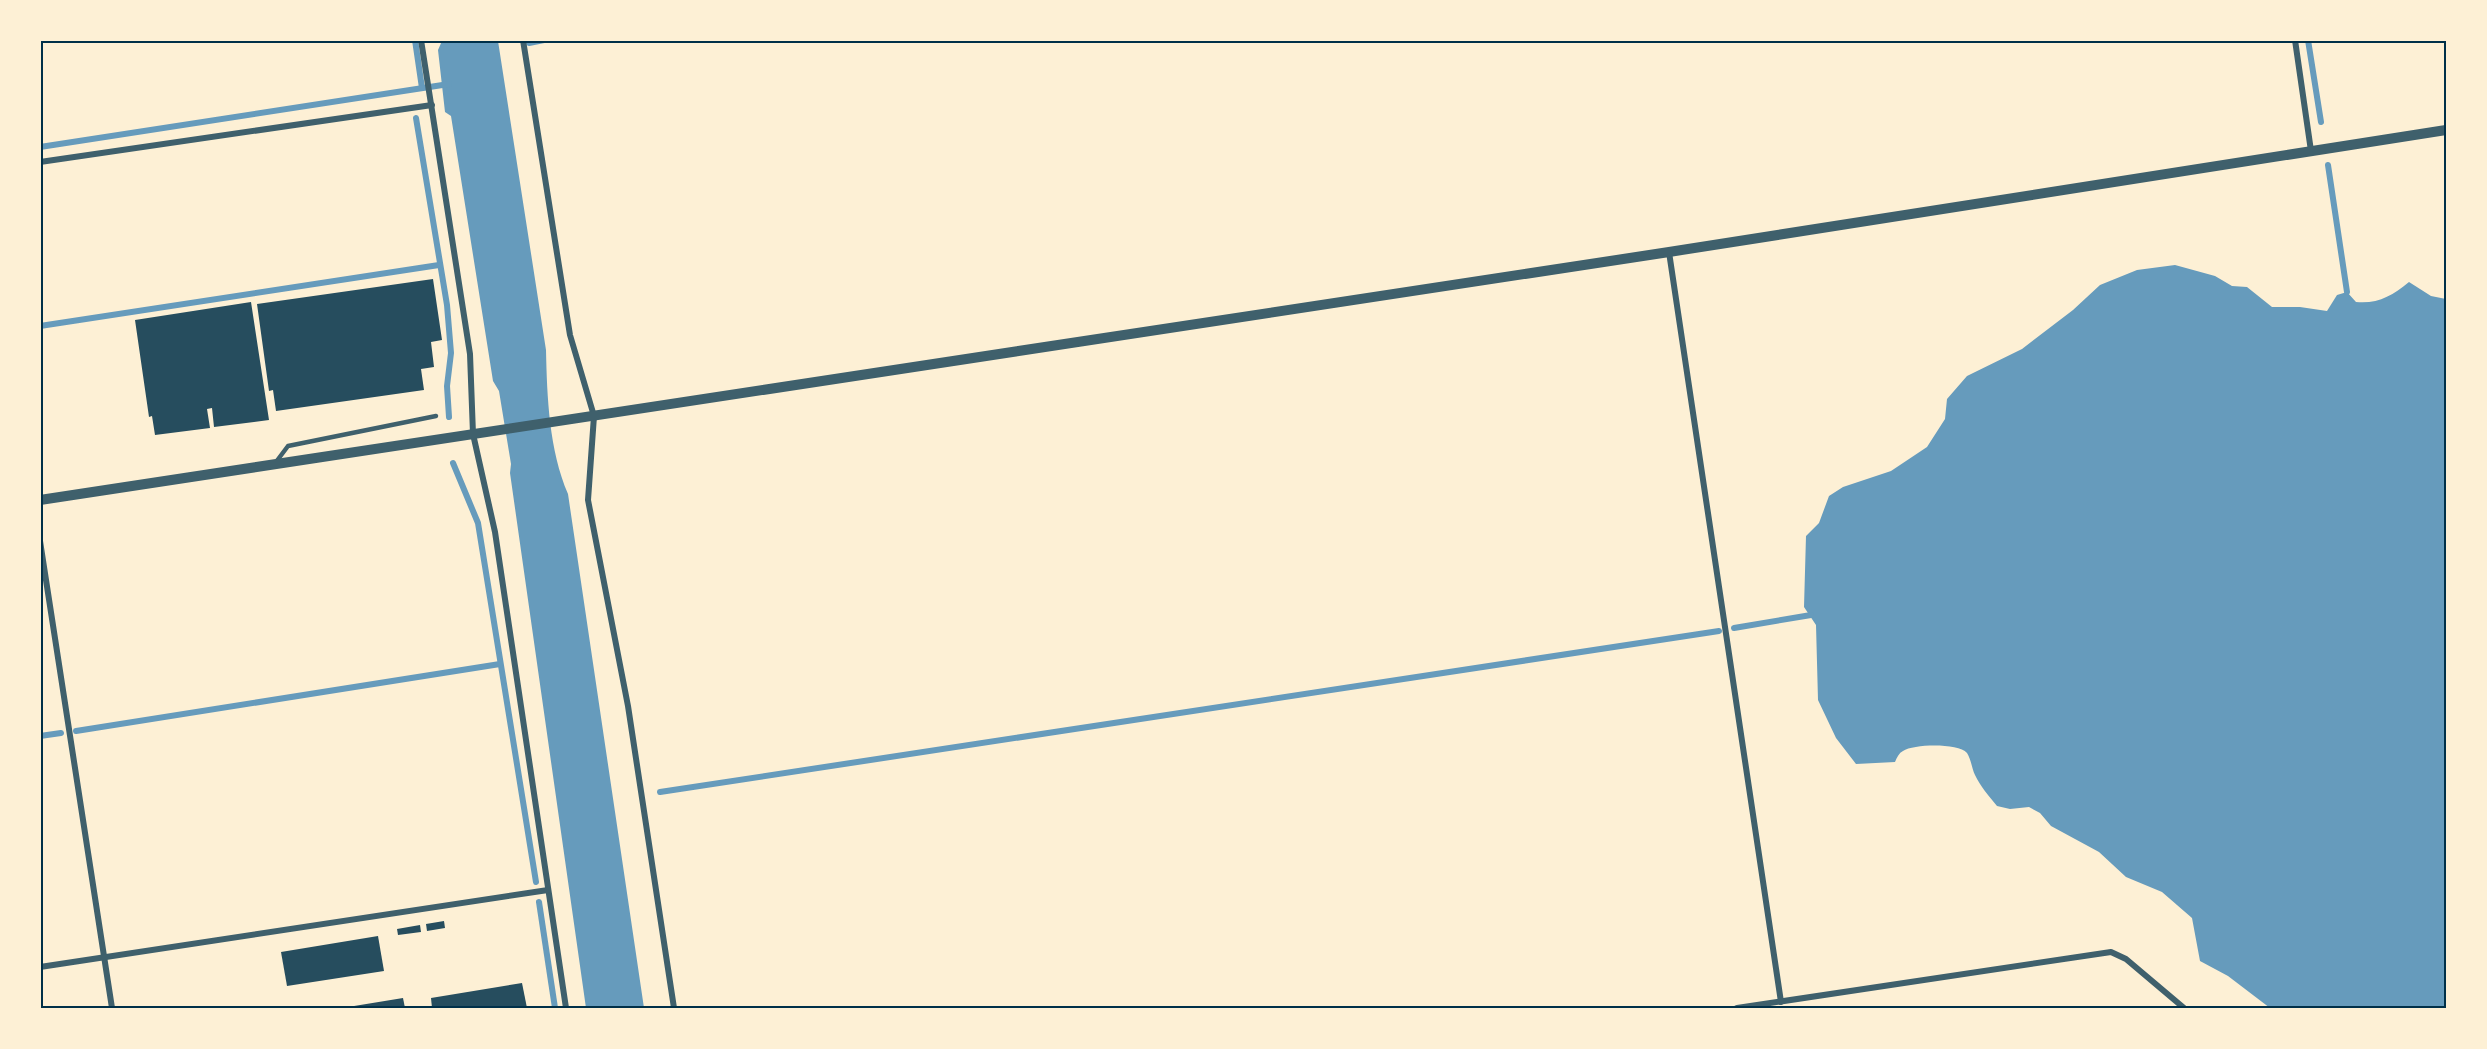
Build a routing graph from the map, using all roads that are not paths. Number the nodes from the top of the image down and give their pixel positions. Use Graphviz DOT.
graph roads {
  1 [pos="421,40"];
  2 [pos="523,40"];
  3 [pos="2295,40"];
  4 [pos="431,103"];
  5 [pos="2446,130"];
  6 [pos="2311,151"];
  7 [pos="40,162"];
  8 [pos="1669,252"];
  9 [pos="436,416"];
  10 [pos="594,416"];
  11 [pos="473,434"];
  12 [pos="274,465"];
  13 [pos="40,500"];
  14 [pos="40,541"];
  15 [pos="548,890"];
  16 [pos="104,958"];
  17 [pos="40,967"];
  18 [pos="1781,1002"];
  19 [pos="112,1008"];
  20 [pos="566,1008"];
  21 [pos="674,1008"];
  22 [pos="1737,1008"];
  23 [pos="2184,1008"];
  1 -- 4 [label="street"];
  2 -- 10 [label="street"];
  3 -- 6 [label="street"];
  4 -- 7 [label="street"];
  4 -- 11 [label="street"];
  5 -- 6 [label="street"];
  6 -- 8 [label="street"];
  8 -- 10 [label="street"];
  8 -- 18 [label="street"];
  9 -- 12 [label="lane"];
  10 -- 11 [label="street"];
  10 -- 21 [label="street"];
  11 -- 12 [label="street"];
  11 -- 15 [label="street"];
  12 -- 13 [label="street"];
  14 -- 16 [label="street"];
  15 -- 16 [label="street"];
  15 -- 20 [label="street"];
  16 -- 17 [label="street"];
  16 -- 19 [label="street"];
  18 -- 22 [label="street"];
  18 -- 23 [label="street"];
}
